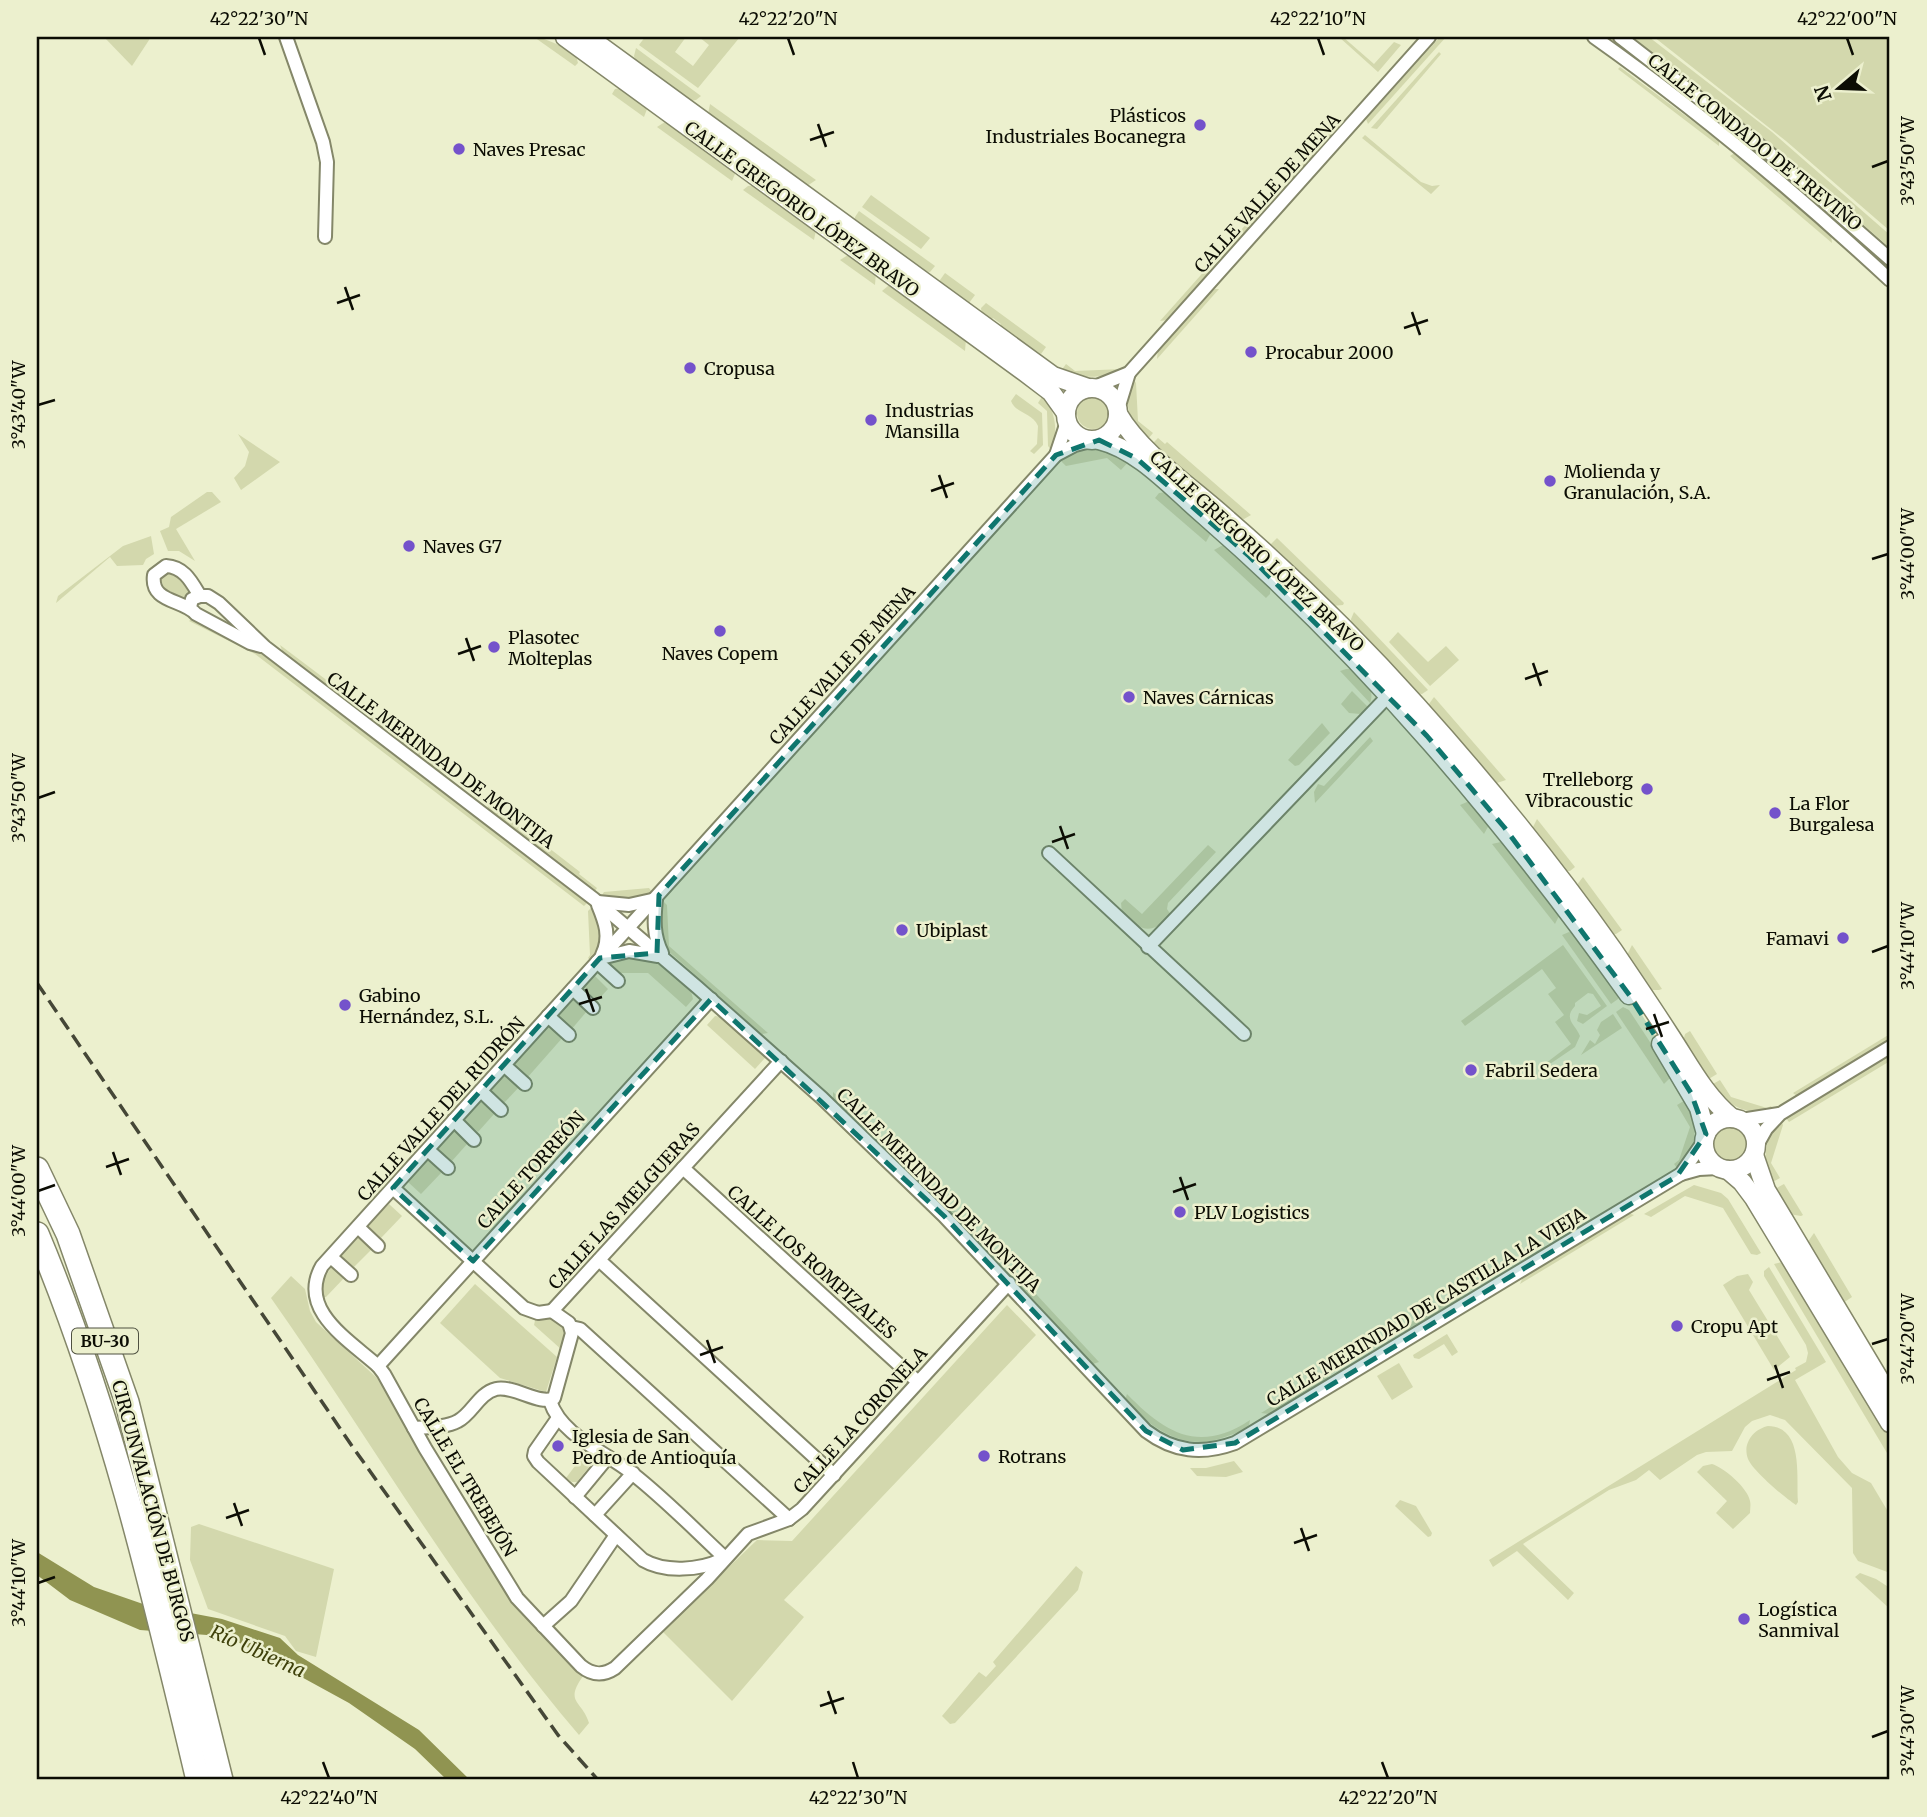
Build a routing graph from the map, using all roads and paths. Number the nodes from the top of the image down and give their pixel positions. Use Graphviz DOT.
graph roads {
  1 [pos="286,37"];
  2 [pos="565,37"];
  3 [pos="588,37"];
  4 [pos="1430,37"];
  5 [pos="1594,37"];
  6 [pos="1620,37"];
  7 [pos="324,237"];
  8 [pos="1890,259"];
  9 [pos="1890,280"];
  10 [pos="1129,373"];
  11 [pos="1090,388"];
  12 [pos="1118,412"];
  13 [pos="1066,418"];
  14 [pos="1096,440"];
  15 [pos="1056,455"];
  16 [pos="200,596"];
  17 [pos="190,607"];
  18 [pos="265,647"];
  19 [pos="1389,695"];
  20 [pos="1049,853"];
  21 [pos="656,899"];
  22 [pos="597,901"];
  23 [pos="630,928"];
  24 [pos="1149,947"];
  25 [pos="664,958"];
  26 [pos="599,960"];
  27 [pos="618,981"];
  28 [pos="573,989"];
  29 [pos="711,999"];
  30 [pos="593,1008"];
  31 [pos="548,1016"];
  32 [pos="1244,1034"];
  33 [pos="569,1035"];
  34 [pos="1890,1047"];
  35 [pos="781,1061"];
  36 [pos="504,1065"];
  37 [pos="525,1084"];
  38 [pos="481,1091"];
  39 [pos="501,1110"];
  40 [pos="1780,1114"];
  41 [pos="1737,1119"];
  42 [pos="454,1121"];
  43 [pos="1705,1138"];
  44 [pos="474,1140"];
  45 [pos="428,1150"];
  46 [pos="1755,1151"];
  47 [pos="448,1168"];
  48 [pos="683,1168"];
  49 [pos="37,1169"];
  50 [pos="1723,1169"];
  51 [pos="1681,1174"];
  52 [pos="393,1188"];
  53 [pos="358,1227"];
  54 [pos="37,1234"];
  55 [pos="378,1245"];
  56 [pos="331,1256"];
  57 [pos="599,1260"];
  58 [pos="472,1261"];
  59 [pos="351,1275"];
  60 [pos="1009,1283"];
  61 [pos="314,1287"];
  62 [pos="552,1311"];
  63 [pos="571,1327"];
  64 [pos="378,1366"];
  65 [pos="918,1382"];
  66 [pos="1890,1397"];
  67 [pos="550,1401"];
  68 [pos="558,1418"];
  69 [pos="1890,1423"];
  70 [pos="414,1428"];
  71 [pos="1183,1450"];
  72 [pos="608,1457"];
  73 [pos="633,1473"];
  74 [pos="834,1475"];
  75 [pos="575,1497"];
  76 [pos="595,1515"];
  77 [pos="789,1519"];
  78 [pos="616,1535"];
  79 [pos="725,1558"];
  80 [pos="543,1626"];
  81 [pos="600,1674"];
  82 [pos="198,1780"];
  83 [pos="221,1780"];
  1 -- 7 [label="street"];
  2 -- 13 [label="main road, CALLE GREGORIO LÓPEZ BRAVO"];
  3 -- 11 [label="main road, CALLE GREGORIO LÓPEZ BRAVO"];
  4 -- 10 [label="street, CALLE VALLE DE MENA"];
  5 -- 9 [label="street, CALLE CONDADO DE TREVIÑO"];
  6 -- 8 [label="street, CALLE CONDADO DE TREVIÑO"];
  10 -- 11 [label="street, CALLE VALLE DE MENA"];
  10 -- 12 [label="street, CALLE VALLE DE MENA"];
  11 -- 12 [label="main road"];
  11 -- 13 [label="main road"];
  12 -- 14 [label="main road"];
  12 -- 41 [label="main road, CALLE GREGORIO LÓPEZ BRAVO"];
  13 -- 14 [label="main road"];
  13 -- 15 [label="street, CALLE VALLE DE MENA"];
  14 -- 15 [label="street, CALLE VALLE DE MENA"];
  14 -- 19 [label="main road, CALLE GREGORIO LÓPEZ BRAVO"];
  15 -- 21 [label="street, CALLE VALLE DE MENA"];
  16 -- 17 [label="street"];
  16 -- 17 [label="street, CALLE MERINDAD DE MONTIJA"];
  16 -- 18 [label="street, CALLE MERINDAD DE MONTIJA"];
  17 -- 18 [label="street, CALLE MERINDAD DE MONTIJA"];
  18 -- 22 [label="street, CALLE MERINDAD DE MONTIJA"];
  19 -- 24 [label="street"];
  19 -- 43 [label="main road, CALLE GREGORIO LÓPEZ BRAVO"];
  20 -- 24 [label="street"];
  21 -- 22 [label="street"];
  21 -- 23 [label="street, CALLE VALLE DE MENA"];
  21 -- 25 [label="street"];
  22 -- 23 [label="street, CALLE MERINDAD DE MONTIJA"];
  22 -- 26 [label="street"];
  23 -- 25 [label="street, CALLE MERINDAD DE MONTIJA"];
  23 -- 26 [label="street, CALLE VALLE DEL RUDRÓN"];
  24 -- 32 [label="street"];
  25 -- 26 [label="street, CALLE MERINDAD DE MONTIJA"];
  25 -- 29 [label="street, CALLE MERINDAD DE MONTIJA"];
  26 -- 27 [label="street"];
  26 -- 28 [label="street, CALLE VALLE DEL RUDRÓN"];
  28 -- 30 [label="street"];
  28 -- 31 [label="street, CALLE VALLE DEL RUDRÓN"];
  29 -- 35 [label="street, CALLE MERINDAD DE MONTIJA"];
  29 -- 58 [label="street, CALLE TORREÓN"];
  31 -- 33 [label="street"];
  31 -- 36 [label="street, CALLE VALLE DEL RUDRÓN"];
  34 -- 40 [label="street"];
  35 -- 48 [label="street, CALLE LAS MELGUERAS"];
  35 -- 60 [label="street, CALLE MERINDAD DE MONTIJA"];
  36 -- 37 [label="street"];
  36 -- 38 [label="street, CALLE VALLE DEL RUDRÓN"];
  38 -- 39 [label="street"];
  38 -- 42 [label="street, CALLE VALLE DEL RUDRÓN"];
  40 -- 41 [label="street"];
  40 -- 46 [label="street"];
  41 -- 43 [label="main road"];
  41 -- 46 [label="main road"];
  42 -- 44 [label="street"];
  42 -- 45 [label="street, CALLE VALLE DEL RUDRÓN"];
  43 -- 50 [label="main road"];
  43 -- 51 [label="street, CALLE MERINDAD DE CASTILLA LA VIEJA"];
  45 -- 47 [label="street"];
  45 -- 52 [label="street, CALLE VALLE DEL RUDRÓN"];
  46 -- 50 [label="main road"];
  46 -- 66 [label="main road"];
  48 -- 57 [label="street, CALLE LAS MELGUERAS"];
  48 -- 65 [label="street, CALLE LOS ROMPIZALES"];
  49 -- 83 [label="highway, CIRCUNVALACIÓN DE BURGOS / BU-30"];
  50 -- 51 [label="street, CALLE MERINDAD DE CASTILLA LA VIEJA"];
  50 -- 69 [label="main road"];
  51 -- 71 [label="street, CALLE MERINDAD DE CASTILLA LA VIEJA"];
  52 -- 53 [label="street, CALLE VALLE DEL RUDRÓN"];
  52 -- 58 [label="street"];
  53 -- 55 [label="street"];
  53 -- 56 [label="street, CALLE VALLE DEL RUDRÓN"];
  54 -- 82 [label="highway, CIRCUNVALACIÓN DE BURGOS / BU-30"];
  56 -- 59 [label="street"];
  56 -- 61 [label="street, CALLE VALLE DEL RUDRÓN"];
  57 -- 62 [label="street, CALLE LAS MELGUERAS"];
  57 -- 74 [label="street"];
  58 -- 62 [label="street"];
  58 -- 64 [label="street, CALLE TORREÓN"];
  60 -- 65 [label="street, CALLE LA CORONELA"];
  60 -- 71 [label="street, CALLE MERINDAD DE MONTIJA"];
  61 -- 64 [label="street, CALLE EL TREBEJÓN"];
  62 -- 63 [label="street, CALLE LAS MELGUERAS"];
  63 -- 67 [label="street"];
  63 -- 77 [label="street, CALLE LAS MELGUERAS"];
  64 -- 70 [label="street, CALLE EL TREBEJÓN"];
  65 -- 74 [label="street, CALLE LA CORONELA"];
  67 -- 68 [label="street"];
  67 -- 70 [label="street"];
  68 -- 72 [label="street"];
  68 -- 75 [label="street"];
  70 -- 80 [label="street, CALLE EL TREBEJÓN"];
  72 -- 73 [label="street"];
  72 -- 75 [label="street"];
  73 -- 76 [label="street"];
  73 -- 79 [label="street"];
  74 -- 77 [label="street, CALLE LA CORONELA"];
  75 -- 76 [label="street"];
  76 -- 78 [label="street"];
  77 -- 79 [label="street, CALLE LA CORONELA"];
  78 -- 79 [label="street"];
  78 -- 80 [label="street"];
  79 -- 81 [label="street, CALLE LA CORONELA"];
  80 -- 81 [label="street, CALLE EL TREBEJÓN"];
}
